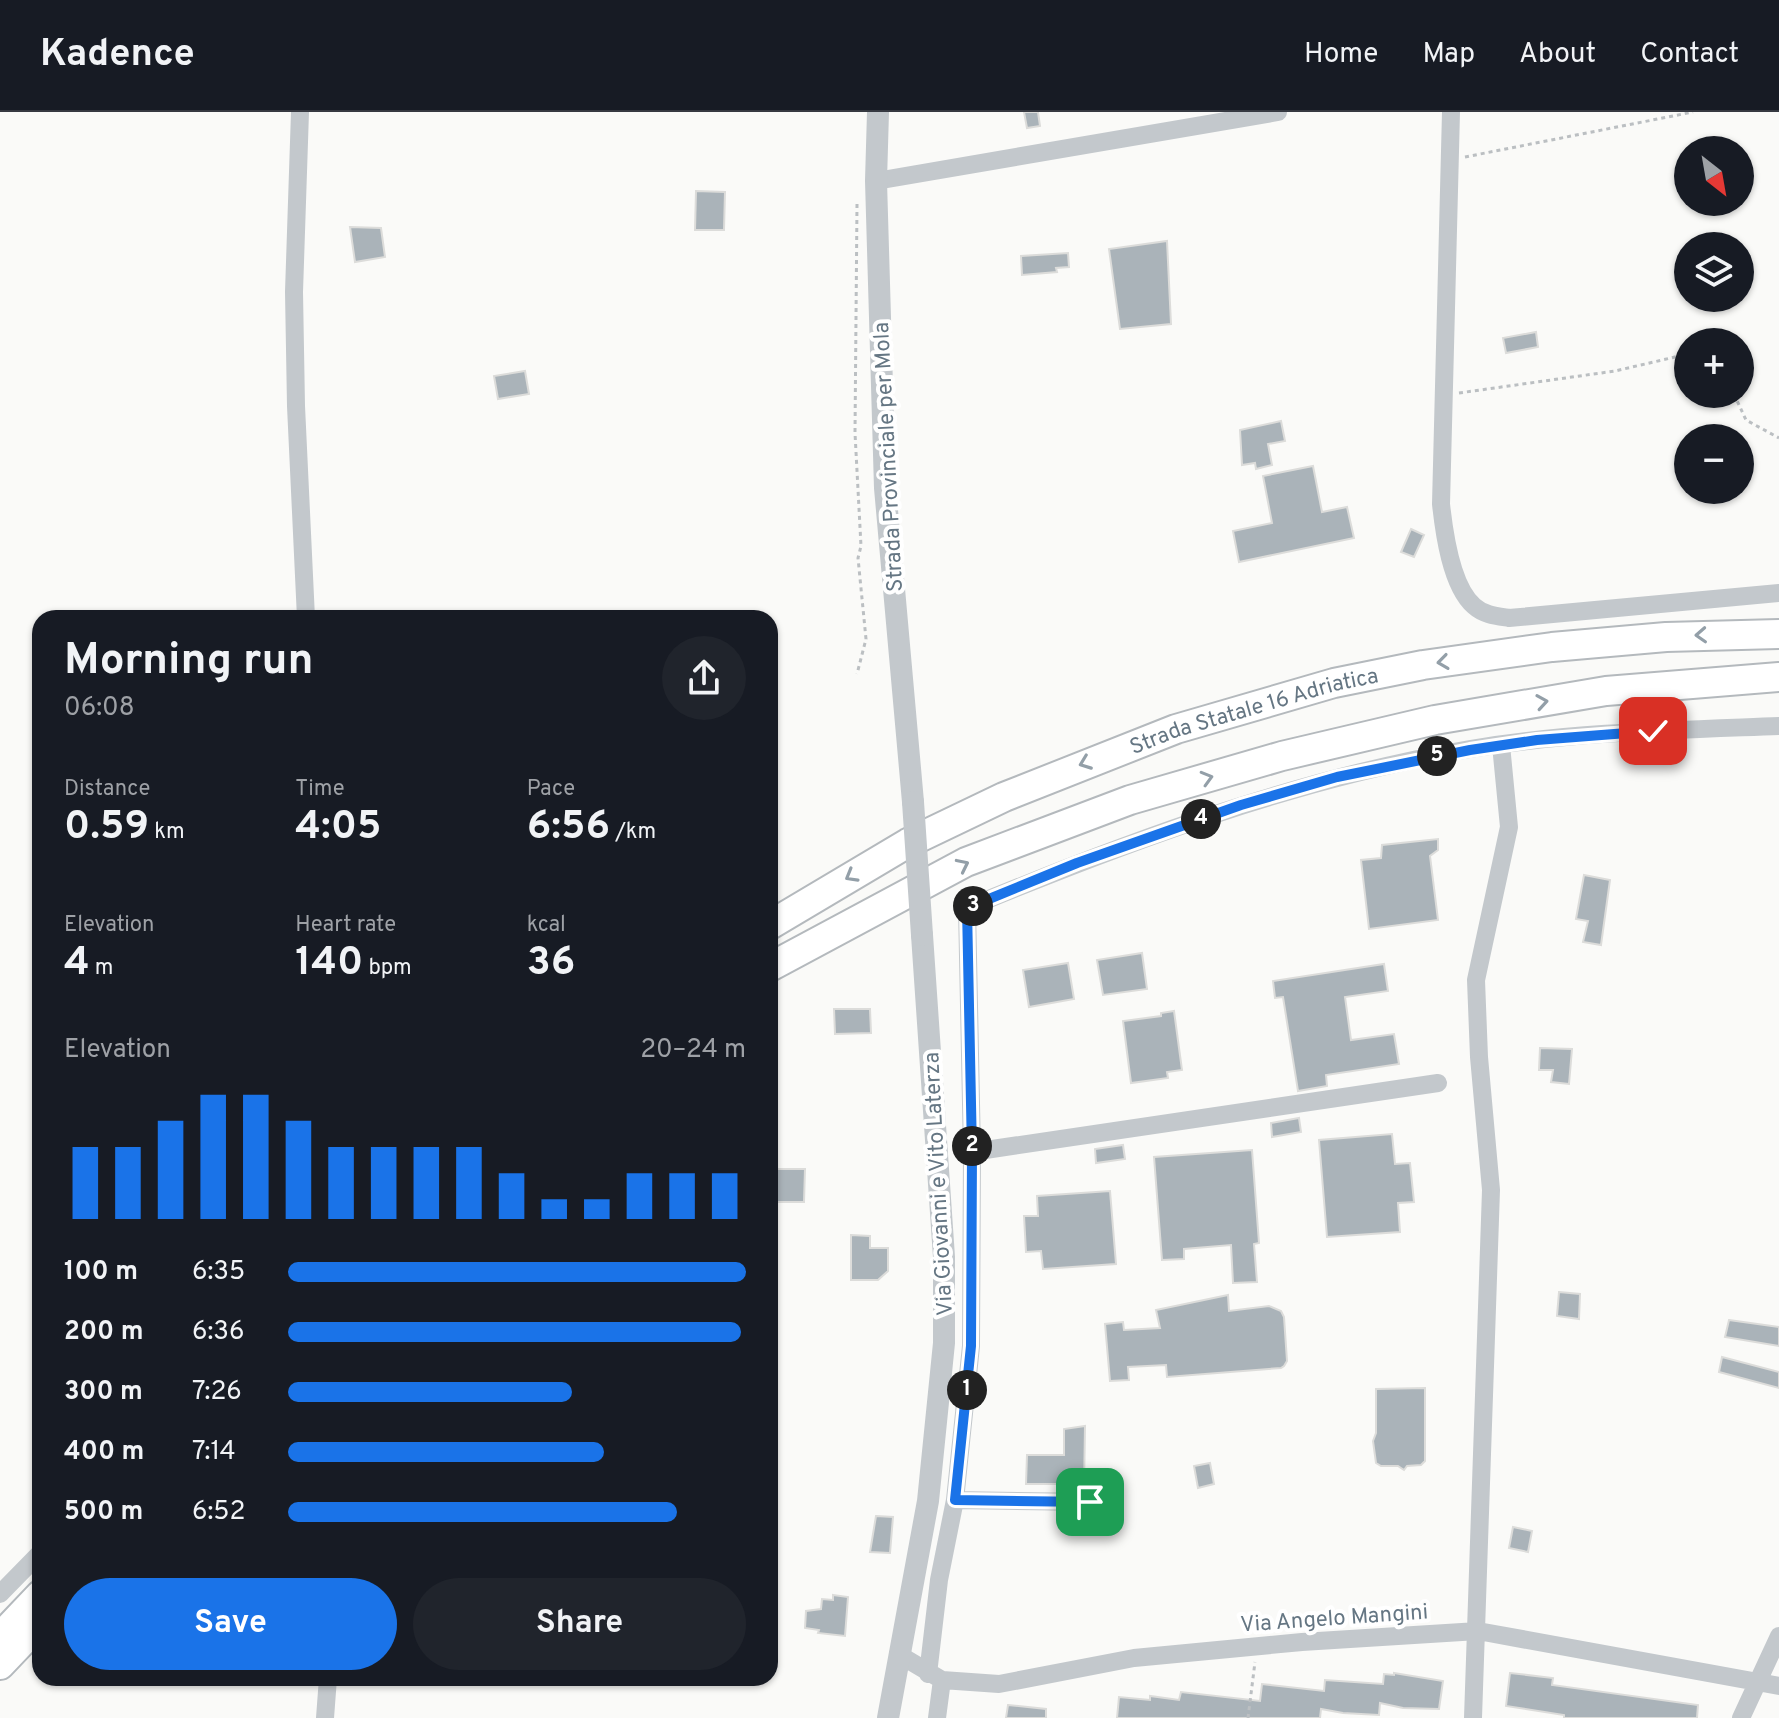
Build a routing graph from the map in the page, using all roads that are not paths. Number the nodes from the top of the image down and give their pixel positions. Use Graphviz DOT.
graph roads {
  1 [pos="300,112"];
  2 [pos="878,112"];
  3 [pos="1278,112"];
  4 [pos="1451,112"];
  5 [pos="876,181"];
  6 [pos="1779,593"];
  7 [pos="306,610"];
  8 [pos="1779,634"];
  9 [pos="1779,677"];
  10 [pos="1779,726"];
  11 [pos="1501,745"];
  12 [pos="778,920"];
  13 [pos="922,935"];
  14 [pos="778,963"];
  15 [pos="1438,1083"];
  16 [pos="972,1152"];
  17 [pos="955,1500"];
  18 [pos="1090,1502"];
  19 [pos="32,1561"];
  20 [pos="0,1594"];
  21 [pos="32,1603"];
  22 [pos="32,1631"];
  23 [pos="1478,1631"];
  24 [pos="1779,1636"];
  25 [pos="0,1637"];
  26 [pos="898,1654"];
  27 [pos="0,1665"];
  28 [pos="935,1677"];
  29 [pos="1757,1681"];
  30 [pos="327,1686"];
  31 [pos="1779,1686"];
  32 [pos="325,1718"];
  33 [pos="888,1718"];
  34 [pos="937,1718"];
  35 [pos="1473,1718"];
  36 [pos="1741,1718"];
  1 -- 7 [label="street"];
  2 -- 5 [label="street, Strada Provinciale per Mola"];
  3 -- 5 [label="street"];
  4 -- 6 [label="street"];
  5 -- 13 [label="street, Strada Provinciale per Mola, bridge"];
  8 -- 12 [label="highway, Strada Statale 16 Adriatica, one-way"];
  14 -- 9 [label="highway, one-way"];
  10 -- 11 [label="street"];
  11 -- 16 [label="street"];
  11 -- 23 [label="street"];
  13 -- 26 [label="street, Via Giovanni e Vito Laterza"];
  15 -- 16 [label="street"];
  16 -- 17 [label="street"];
  17 -- 18 [label="street"];
  17 -- 28 [label="street"];
  19 -- 20 [label="street"];
  21 -- 25 [label="highway"];
  22 -- 27 [label="highway"];
  23 -- 28 [label="street, Via Angelo Mangini"];
  23 -- 29 [label="street, Via Angelo Mangini"];
  23 -- 35 [label="street"];
  24 -- 29 [label="street"];
  26 -- 28 [label="street, Via Angelo Mangini"];
  26 -- 33 [label="street, Via Giovanni e Vito Laterza"];
  28 -- 34 [label="street"];
  29 -- 31 [label="street, Via Angelo Mangini"];
  29 -- 36 [label="street"];
  30 -- 32 [label="street"];
}
